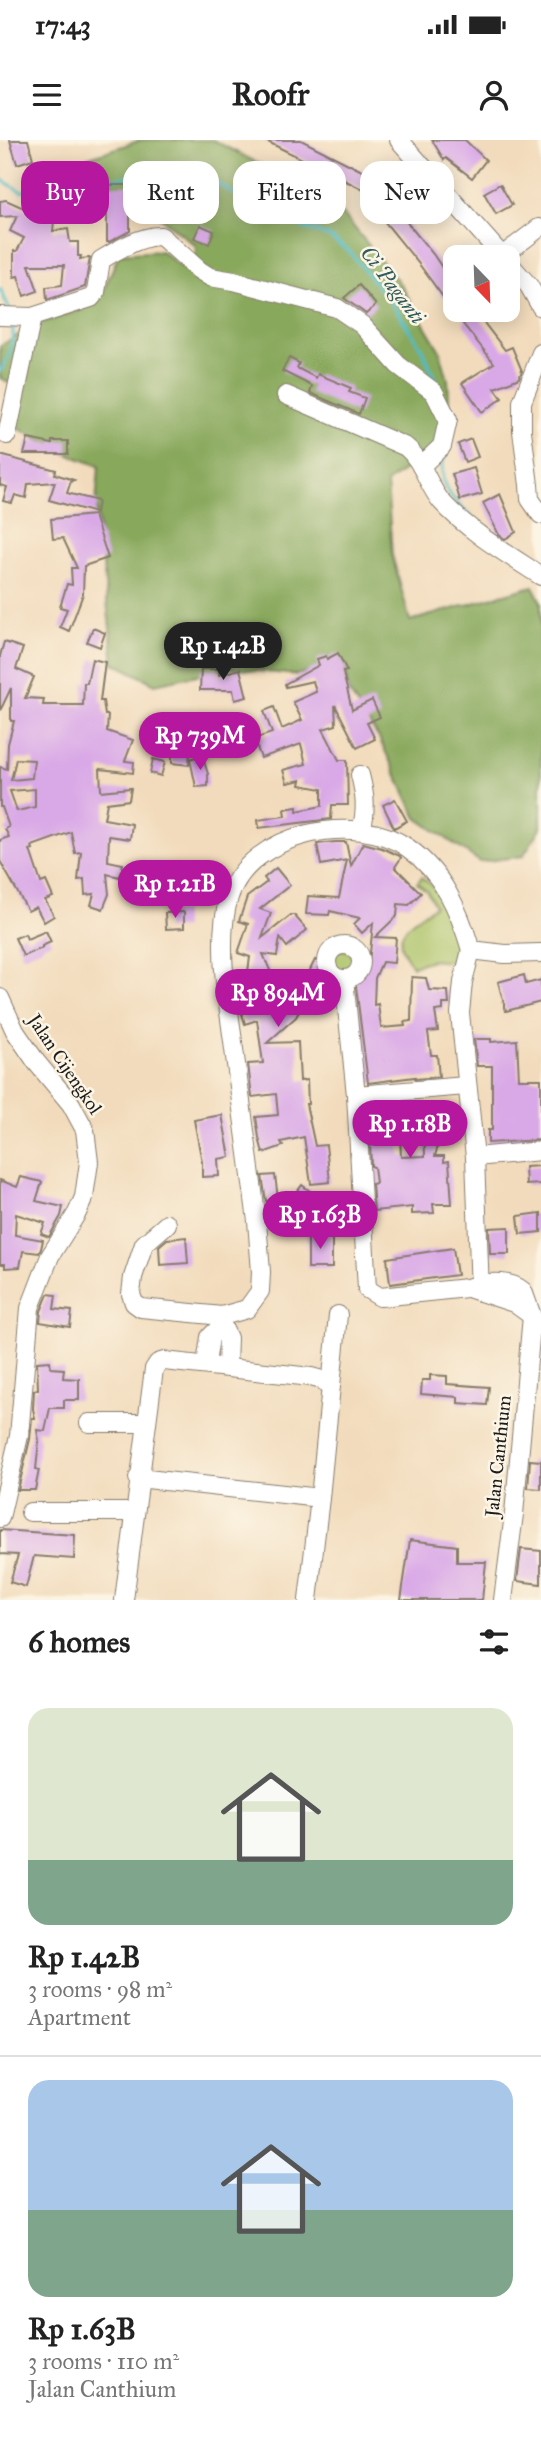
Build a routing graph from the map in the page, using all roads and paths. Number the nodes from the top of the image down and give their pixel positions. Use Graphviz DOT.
graph roads {
  1 [pos="399,140"];
  2 [pos="539,228"];
  3 [pos="492,245"];
  4 [pos="519,245"];
  5 [pos="520,275"];
  6 [pos="541,307"];
  7 [pos="18,314"];
  8 [pos="541,353"];
  9 [pos="286,395"];
  10 [pos="7,435"];
  11 [pos="421,466"];
  12 [pos="541,515"];
  13 [pos="541,576"];
  14 [pos="360,775"];
  15 [pos="361,830"];
  16 [pos="471,950"];
  17 [pos="541,953"];
  18 [pos="344,979"];
  19 [pos="0,998"];
  20 [pos="466,1086"];
  21 [pos="356,1096"];
  22 [pos="541,1151"];
  23 [pos="475,1157"];
  24 [pos="167,1224"];
  25 [pos="476,1288"];
  26 [pos="338,1315"];
  27 [pos="222,1320"];
  28 [pos="206,1364"];
  29 [pos="227,1367"];
  30 [pos="330,1388"];
  31 [pos="89,1423"];
  32 [pos="146,1423"];
  33 [pos="138,1478"];
  34 [pos="320,1498"];
  35 [pos="30,1512"];
  36 [pos="135,1512"];
  37 [pos="0,1518"];
  38 [pos="124,1600"];
  39 [pos="308,1600"];
  40 [pos="503,1600"];
  1 -- 3 [label="street"];
  2 -- 4 [label="street"];
  5 -- 6 [label="street"];
  7 -- 10 [label="street"];
  7 -- 11 [label="street"];
  8 -- 12 [label="street"];
  9 -- 11 [label="street"];
  11 -- 13 [label="street"];
  14 -- 15 [label="street"];
  15 -- 16 [label="street"];
  15 -- 27 [label="street"];
  16 -- 17 [label="street"];
  16 -- 20 [label="street"];
  18 -- 21 [label="street"];
  19 -- 37 [label="street, Jalan Cijengkol"];
  20 -- 21 [label="street"];
  20 -- 23 [label="street"];
  21 -- 25 [label="street, Jalan Canthium"];
  22 -- 23 [label="street"];
  23 -- 25 [label="street"];
  24 -- 27 [label="street"];
  25 -- 40 [label="street, Jalan Canthium"];
  26 -- 30 [label="street"];
  27 -- 28 [label="street"];
  27 -- 29 [label="street"];
  28 -- 29 [label="street"];
  28 -- 32 [label="street"];
  29 -- 30 [label="street"];
  30 -- 34 [label="street"];
  31 -- 32 [label="street"];
  32 -- 33 [label="street"];
  33 -- 34 [label="street"];
  33 -- 36 [label="street"];
  34 -- 39 [label="street"];
  35 -- 36 [label="street"];
  36 -- 38 [label="street"];
}
